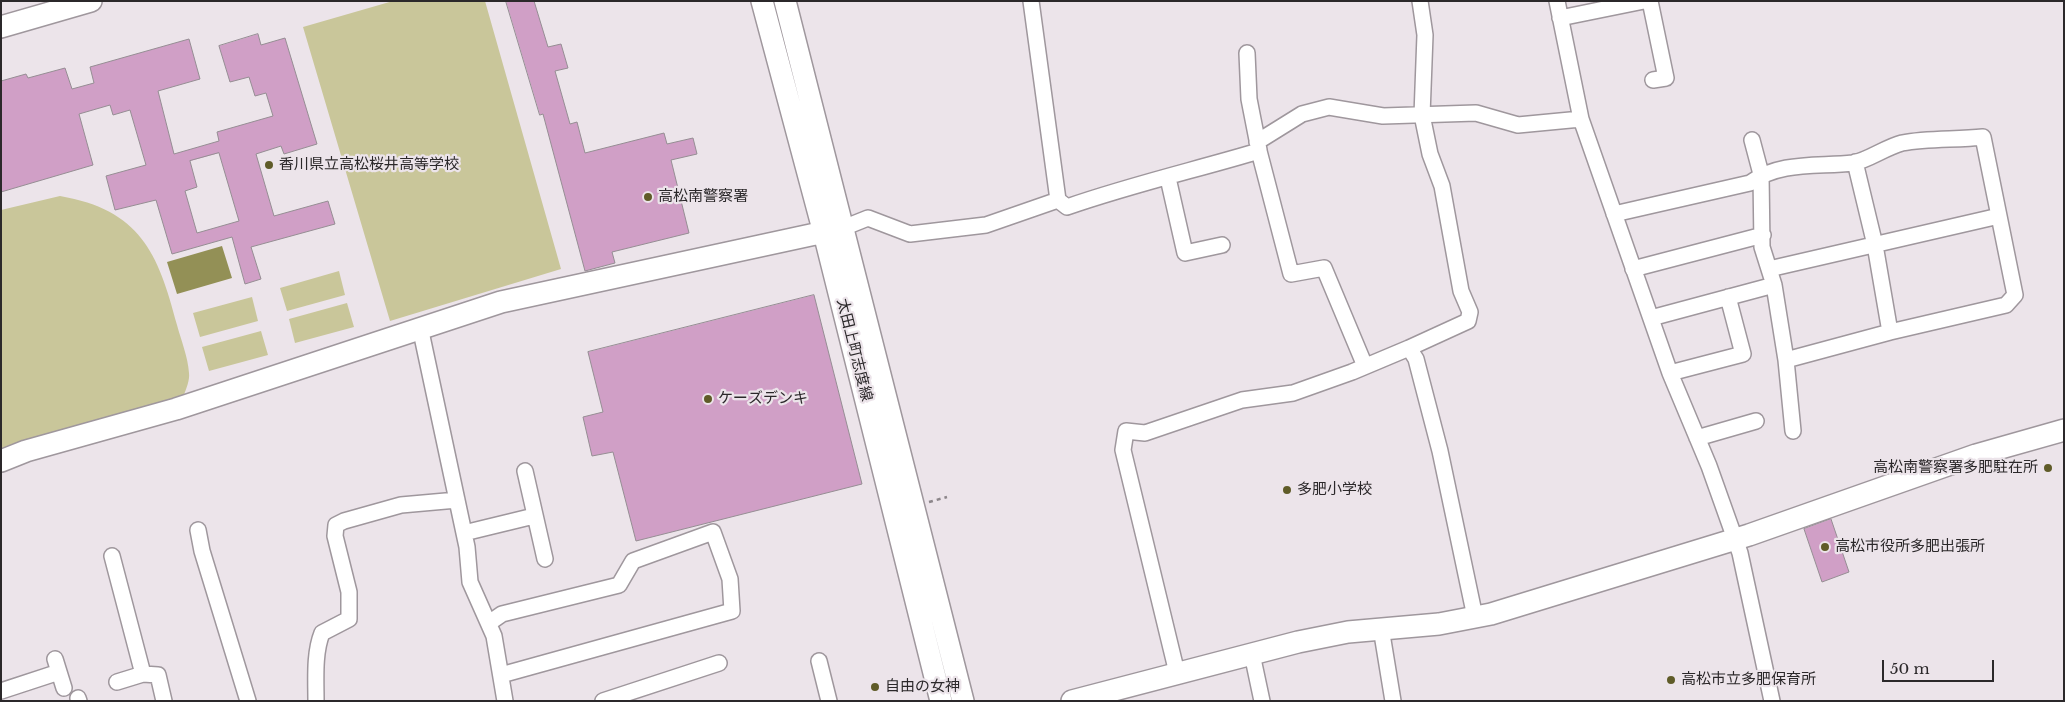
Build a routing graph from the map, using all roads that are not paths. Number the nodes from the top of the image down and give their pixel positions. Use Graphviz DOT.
graph roads {
  1 [pos="762,1"];
  2 [pos="785,1"];
  3 [pos="1032,1"];
  4 [pos="1420,1"];
  5 [pos="1557,1"];
  6 [pos="1644,1"];
  7 [pos="1650,1"];
  8 [pos="80,3"];
  9 [pos="1560,18"];
  10 [pos="1,27"];
  11 [pos="1247,53"];
  12 [pos="1653,80"];
  13 [pos="1422,114"];
  14 [pos="1582,119"];
  15 [pos="1752,140"];
  16 [pos="1258,146"];
  17 [pos="1855,162"];
  18 [pos="1761,174"];
  19 [pos="1168,178"];
  20 [pos="1058,200"];
  21 [pos="1614,214"];
  22 [pos="1999,216"];
  23 [pos="833,230"];
  24 [pos="1763,234"];
  25 [pos="1222,245"];
  26 [pos="1875,245"];
  27 [pos="1633,269"];
  28 [pos="1769,269"];
  29 [pos="1774,285"];
  30 [pos="1728,297"];
  31 [pos="1651,318"];
  32 [pos="420,327"];
  33 [pos="1890,332"];
  34 [pos="1409,348"];
  35 [pos="1786,360"];
  36 [pos="1365,366"];
  37 [pos="1670,373"];
  38 [pos="1756,421"];
  39 [pos="1793,430"];
  40 [pos="2064,430"];
  41 [pos="1697,438"];
  42 [pos="1,461"];
  43 [pos="525,471"];
  44 [pos="457,500"];
  45 [pos="534,516"];
  46 [pos="198,530"];
  47 [pos="464,534"];
  48 [pos="1735,539"];
  49 [pos="112,556"];
  50 [pos="545,559"];
  51 [pos="1475,617"];
  52 [pos="489,623"];
  53 [pos="1381,628"];
  54 [pos="1252,654"];
  55 [pos="819,661"];
  56 [pos="719,663"];
  57 [pos="1177,673"];
  58 [pos="143,674"];
  59 [pos="500,674"];
  60 [pos="117,682"];
  61 [pos="64,688"];
  62 [pos="1,691"];
  63 [pos="164,701"];
  64 [pos="248,701"];
  65 [pos="316,701"];
  66 [pos="505,701"];
  67 [pos="602,701"];
  68 [pos="829,701"];
  69 [pos="941,701"];
  70 [pos="963,701"];
  71 [pos="1072,701"];
  72 [pos="1262,701"];
  73 [pos="1393,701"];
  74 [pos="1772,701"];
  1 -- 23 [label="street, 太田上町志度線"];
  2 -- 23 [label="street, 太田上町志度線"];
  3 -- 20 [label="street"];
  4 -- 13 [label="street"];
  5 -- 9 [label="street"];
  6 -- 9 [label="street"];
  7 -- 12 [label="street"];
  8 -- 10 [label="street"];
  9 -- 14 [label="street"];
  11 -- 16 [label="street"];
  13 -- 14 [label="street"];
  13 -- 16 [label="street"];
  13 -- 34 [label="street"];
  14 -- 21 [label="street"];
  15 -- 18 [label="street"];
  16 -- 19 [label="street"];
  16 -- 36 [label="street"];
  17 -- 18 [label="street"];
  17 -- 22 [label="street"];
  17 -- 26 [label="street"];
  18 -- 21 [label="street"];
  18 -- 24 [label="street"];
  19 -- 20 [label="street"];
  19 -- 25 [label="street"];
  20 -- 23 [label="street"];
  21 -- 27 [label="street"];
  22 -- 26 [label="street"];
  22 -- 33 [label="street"];
  23 -- 32 [label="street"];
  23 -- 69 [label="street, 太田上町志度線"];
  23 -- 70 [label="street, 太田上町志度線"];
  24 -- 27 [label="street"];
  24 -- 28 [label="street"];
  26 -- 28 [label="street"];
  26 -- 33 [label="street"];
  27 -- 31 [label="street"];
  28 -- 29 [label="street"];
  29 -- 30 [label="street"];
  29 -- 35 [label="street"];
  30 -- 31 [label="street"];
  30 -- 37 [label="street"];
  31 -- 37 [label="street"];
  32 -- 42 [label="street"];
  32 -- 44 [label="street"];
  33 -- 35 [label="street"];
  34 -- 36 [label="street"];
  34 -- 51 [label="street"];
  35 -- 39 [label="street"];
  36 -- 57 [label="street"];
  37 -- 41 [label="street"];
  38 -- 41 [label="street"];
  40 -- 48 [label="street"];
  41 -- 48 [label="street"];
  43 -- 45 [label="street"];
  44 -- 47 [label="street"];
  44 -- 65 [label="street"];
  45 -- 47 [label="street"];
  45 -- 50 [label="street"];
  46 -- 64 [label="street"];
  47 -- 52 [label="street"];
  48 -- 51 [label="street"];
  48 -- 74 [label="street"];
  49 -- 58 [label="street"];
  51 -- 53 [label="street"];
  52 -- 59 [label="street"];
  52 -- 59 [label="street"];
  53 -- 54 [label="street"];
  53 -- 73 [label="street"];
  54 -- 57 [label="street"];
  54 -- 72 [label="street"];
  55 -- 68 [label="street"];
  56 -- 67 [label="street"];
  57 -- 71 [label="street"];
  58 -- 60 [label="street"];
  58 -- 63 [label="street"];
  59 -- 66 [label="street"];
  61 -- 62 [label="street"];
}
